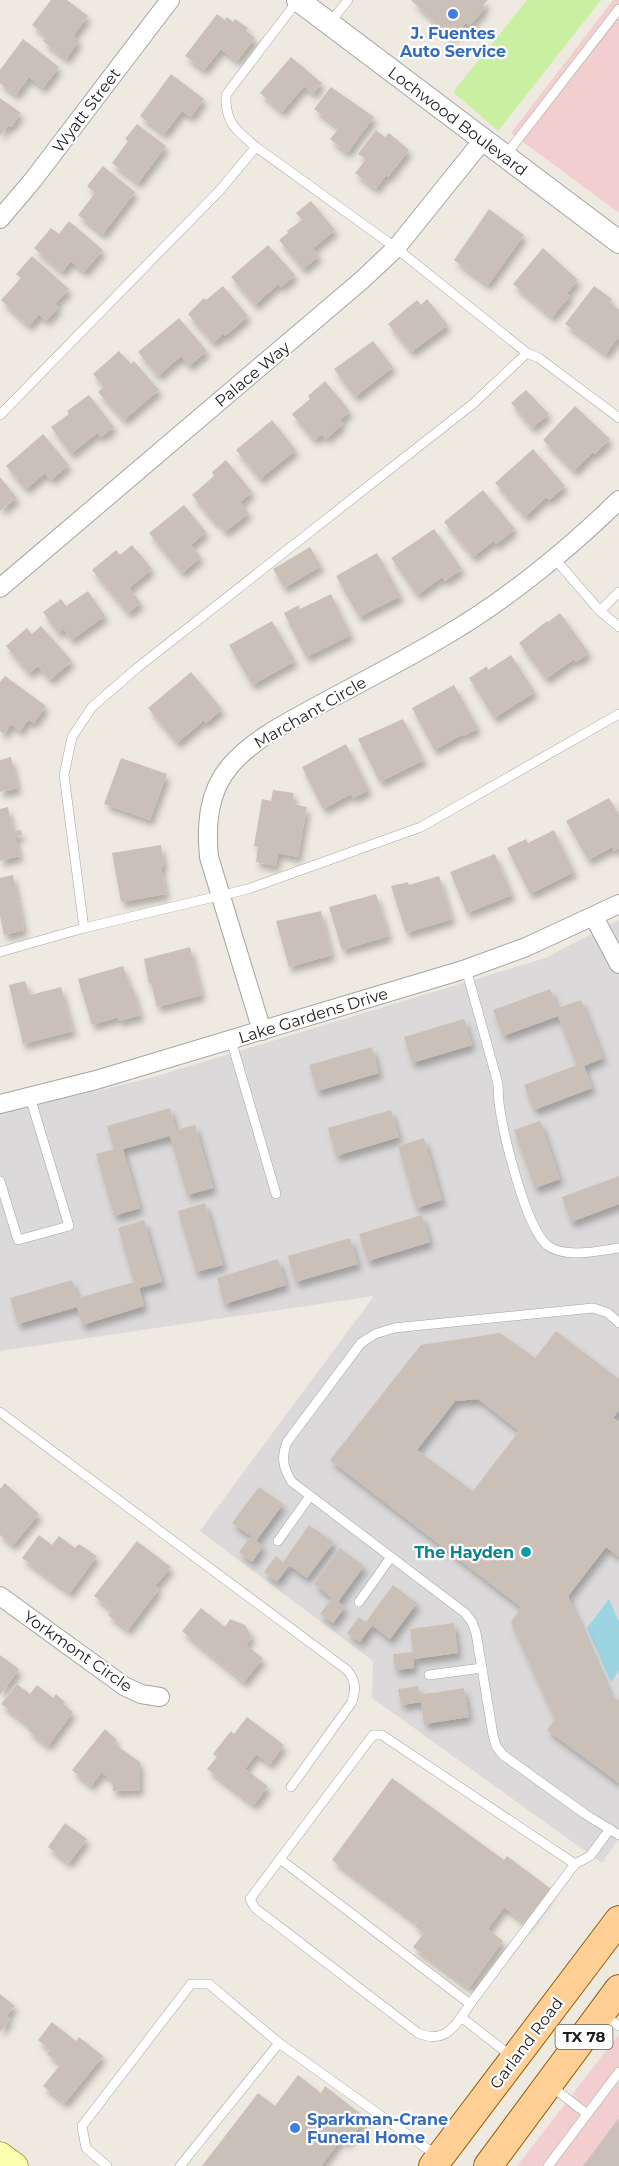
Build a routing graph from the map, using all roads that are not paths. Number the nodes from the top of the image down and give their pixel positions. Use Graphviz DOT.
graph roads {
  1 [pos="170,0"];
  2 [pos="298,0"];
  3 [pos="348,0"];
  4 [pos="619,9"];
  5 [pos="329,24"];
  6 [pos="483,140"];
  7 [pos="256,147"];
  8 [pos="505,156"];
  9 [pos="0,219"];
  10 [pos="619,242"];
  11 [pos="396,248"];
  12 [pos="528,353"];
  13 [pos="0,415"];
  14 [pos="619,418"];
  15 [pos="619,500"];
  16 [pos="554,558"];
  17 [pos="0,588"];
  18 [pos="619,592"];
  19 [pos="600,611"];
  20 [pos="619,627"];
  21 [pos="619,714"];
  22 [pos="220,896"];
  23 [pos="619,904"];
  24 [pos="594,917"];
  25 [pos="84,928"];
  26 [pos="0,952"];
  27 [pos="619,964"];
  28 [pos="466,969"];
  29 [pos="262,1031"];
  30 [pos="231,1040"];
  31 [pos="30,1097"];
  32 [pos="0,1104"];
  33 [pos="0,1181"];
  34 [pos="276,1194"];
  35 [pos="619,1248"];
  36 [pos="619,1323"];
  37 [pos="0,1412"];
  38 [pos="310,1496"];
  39 [pos="278,1541"];
  40 [pos="391,1557"];
  41 [pos="0,1596"];
  42 [pos="359,1602"];
  43 [pos="482,1668"];
  44 [pos="429,1675"];
  45 [pos="160,1697"];
  46 [pos="291,1787"];
  47 [pos="615,1832"];
  48 [pos="280,1859"];
  49 [pos="575,1864"];
  50 [pos="619,1920"];
  51 [pos="619,1989"];
  52 [pos="470,2004"];
  53 [pos="461,2017"];
  54 [pos="610,2020"];
  55 [pos="279,2043"];
  56 [pos="514,2058"];
  57 [pos="619,2072"];
  58 [pos="549,2085"];
  59 [pos="587,2114"];
  60 [pos="0,2155"];
  61 [pos="436,2162"];
  62 [pos="15,2166"];
  63 [pos="107,2166"];
  64 [pos="180,2166"];
  65 [pos="488,2166"];
  66 [pos="548,2166"];
  1 -- 9 [label="street, Wyatt Street"];
  2 -- 5 [label="street, Lochwood Boulevard"];
  2 -- 7 [label="lane"];
  3 -- 5 [label="lane"];
  4 -- 8 [label="lane"];
  5 -- 6 [label="street, Lochwood Boulevard"];
  6 -- 8 [label="street, Lochwood Boulevard"];
  6 -- 11 [label="street, Palace Way"];
  7 -- 11 [label="lane"];
  7 -- 13 [label="lane"];
  8 -- 10 [label="street, Lochwood Boulevard"];
  11 -- 12 [label="lane"];
  11 -- 17 [label="street, Palace Way"];
  12 -- 14 [label="lane"];
  12 -- 25 [label="lane"];
  15 -- 16 [label="street, Marchant Circle"];
  16 -- 19 [label="lane"];
  16 -- 22 [label="street, Marchant Circle"];
  18 -- 19 [label="lane"];
  19 -- 20 [label="lane"];
  21 -- 22 [label="lane"];
  22 -- 25 [label="lane"];
  22 -- 29 [label="street, Marchant Circle"];
  23 -- 24 [label="street, Lake Gardens Drive"];
  24 -- 27 [label="street"];
  24 -- 28 [label="street, Lake Gardens Drive"];
  25 -- 26 [label="lane"];
  28 -- 29 [label="street, Lake Gardens Drive"];
  28 -- 35 [label="lane"];
  29 -- 30 [label="street, Lake Gardens Drive"];
  30 -- 31 [label="street, Lake Gardens Drive"];
  30 -- 34 [label="lane"];
  31 -- 32 [label="street, Lake Gardens Drive"];
  31 -- 33 [label="lane"];
  36 -- 38 [label="lane"];
  37 -- 46 [label="lane"];
  38 -- 39 [label="lane"];
  38 -- 40 [label="lane"];
  40 -- 42 [label="lane"];
  40 -- 43 [label="lane"];
  41 -- 45 [label="street, Yorkmont Circle"];
  43 -- 44 [label="lane"];
  43 -- 47 [label="lane"];
  47 -- 49 [label="lane"];
  48 -- 49 [label="lane"];
  48 -- 52 [label="lane"];
  48 -- 53 [label="lane"];
  49 -- 52 [label="lane"];
  50 -- 56 [label="main road, Garland Road / TX 78"];
  51 -- 54 [label="main road, TX 78"];
  52 -- 53 [label="lane"];
  53 -- 56 [label="lane"];
  54 -- 58 [label="main road, TX 78"];
  55 -- 61 [label="lane"];
  55 -- 63 [label="lane"];
  55 -- 64 [label="lane"];
  56 -- 58 [label="main road"];
  56 -- 61 [label="main road, Garland Road / TX 78"];
  57 -- 59 [label="lane"];
  58 -- 59 [label="lane"];
  58 -- 65 [label="main road, TX 78"];
  59 -- 66 [label="lane"];
  60 -- 62 [label="main road"];
}
